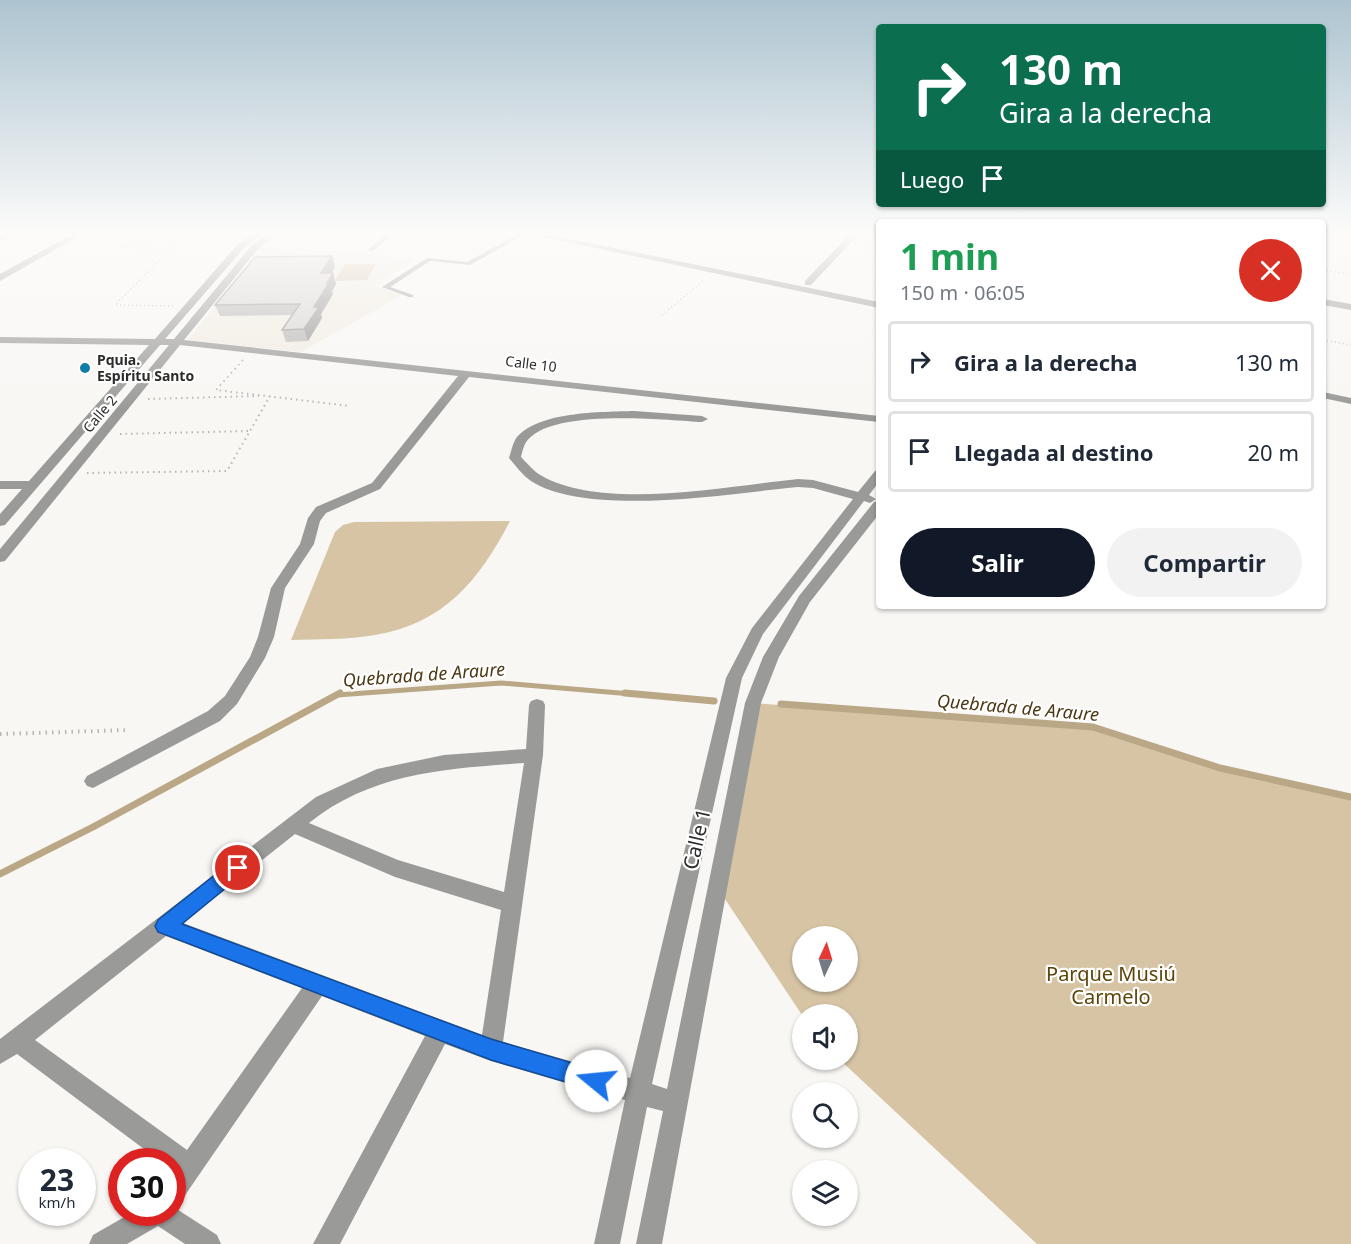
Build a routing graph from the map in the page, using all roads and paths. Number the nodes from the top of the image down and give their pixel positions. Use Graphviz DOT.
graph roads {
  1 [pos="127,293"];
  2 [pos="200,293"];
  3 [pos="219,293"];
  4 [pos="402,293"];
  5 [pos="688,293"];
  6 [pos="821,293"];
  7 [pos="859,293"];
  8 [pos="411,296"];
  9 [pos="876,296"];
  10 [pos="1326,303"];
  11 [pos="876,304"];
  12 [pos="189,306"];
  13 [pos="1351,307"];
  14 [pos="662,315"];
  15 [pos="0,340"];
  16 [pos="1326,341"];
  17 [pos="158,342"];
  18 [pos="179,342"];
  19 [pos="1351,345"];
  20 [pos="251,351"];
  21 [pos="467,372"];
  22 [pos="1326,386"];
  23 [pos="1351,391"];
  24 [pos="270,396"];
  25 [pos="1326,396"];
  26 [pos="131,400"];
  27 [pos="1351,401"];
  28 [pos="350,406"];
  29 [pos="702,418"];
  30 [pos="876,419"];
  31 [pos="249,431"];
  32 [pos="103,434"];
  33 [pos="70,474"];
  34 [pos="33,485"];
  35 [pos="0,486"];
  36 [pos="873,501"];
  37 [pos="0,522"];
  38 [pos="0,558"];
  39 [pos="537,705"];
  40 [pos="129,730"];
  41 [pos="0,734"];
  42 [pos="534,755"];
  43 [pos="93,781"];
  44 [pos="292,824"];
  45 [pos="513,904"];
  46 [pos="165,926"];
  47 [pos="318,984"];
  48 [pos="440,1031"];
  49 [pos="8,1046"];
  50 [pos="491,1050"];
  51 [pos="638,1093"];
  52 [pos="676,1103"];
  53 [pos="189,1167"];
  54 [pos="186,1171"];
  55 [pos="134,1226"];
  56 [pos="180,1226"];
  57 [pos="102,1244"];
  58 [pos="208,1244"];
  59 [pos="326,1244"];
  60 [pos="607,1244"];
  61 [pos="649,1244"];
  1 -- 12 [label="path"];
  2 -- 12 [label="street, Calle 2"];
  3 -- 18 [label="street, Calle 2"];
  4 -- 8 [label="lane"];
  5 -- 14 [label="path"];
  6 -- 11 [label="street"];
  7 -- 9 [label="street"];
  10 -- 13 [label="street"];
  12 -- 17 [label="street, Calle 2"];
  15 -- 17 [label="street, Calle 10"];
  16 -- 19 [label="path"];
  17 -- 18 [label="street, Calle 10"];
  17 -- 34 [label="street, Calle 2"];
  18 -- 20 [label="street, Calle 10"];
  18 -- 26 [label="street, Calle 2"];
  20 -- 21 [label="street, Calle 10"];
  20 -- 24 [label="path"];
  21 -- 30 [label="street, Calle 10"];
  21 -- 43 [label="street"];
  22 -- 23 [label="street"];
  24 -- 26 [label="path"];
  24 -- 28 [label="path"];
  24 -- 31 [label="path"];
  25 -- 27 [label="street"];
  26 -- 32 [label="street, Calle 2"];
  29 -- 36 [label="street"];
  31 -- 32 [label="path"];
  31 -- 33 [label="path"];
  32 -- 33 [label="street, Calle 2"];
  33 -- 38 [label="street, Calle 2"];
  34 -- 35 [label="street"];
  34 -- 37 [label="street, Calle 2"];
  36 -- 51 [label="street, Calle 1"];
  36 -- 52 [label="street, Calle 1"];
  39 -- 42 [label="street"];
  40 -- 41 [label="path"];
  42 -- 44 [label="street"];
  42 -- 45 [label="street"];
  44 -- 45 [label="street"];
  44 -- 46 [label="street"];
  45 -- 50 [label="street"];
  46 -- 47 [label="street"];
  46 -- 49 [label="street"];
  47 -- 48 [label="street"];
  47 -- 53 [label="street"];
  48 -- 50 [label="street"];
  48 -- 59 [label="street"];
  49 -- 53 [label="street"];
  50 -- 51 [label="street"];
  51 -- 52 [label="street"];
  51 -- 60 [label="street, Calle 1"];
  52 -- 61 [label="street, Calle 1"];
  53 -- 54 [label="street"];
  55 -- 57 [label="street"];
  56 -- 58 [label="street"];
}
